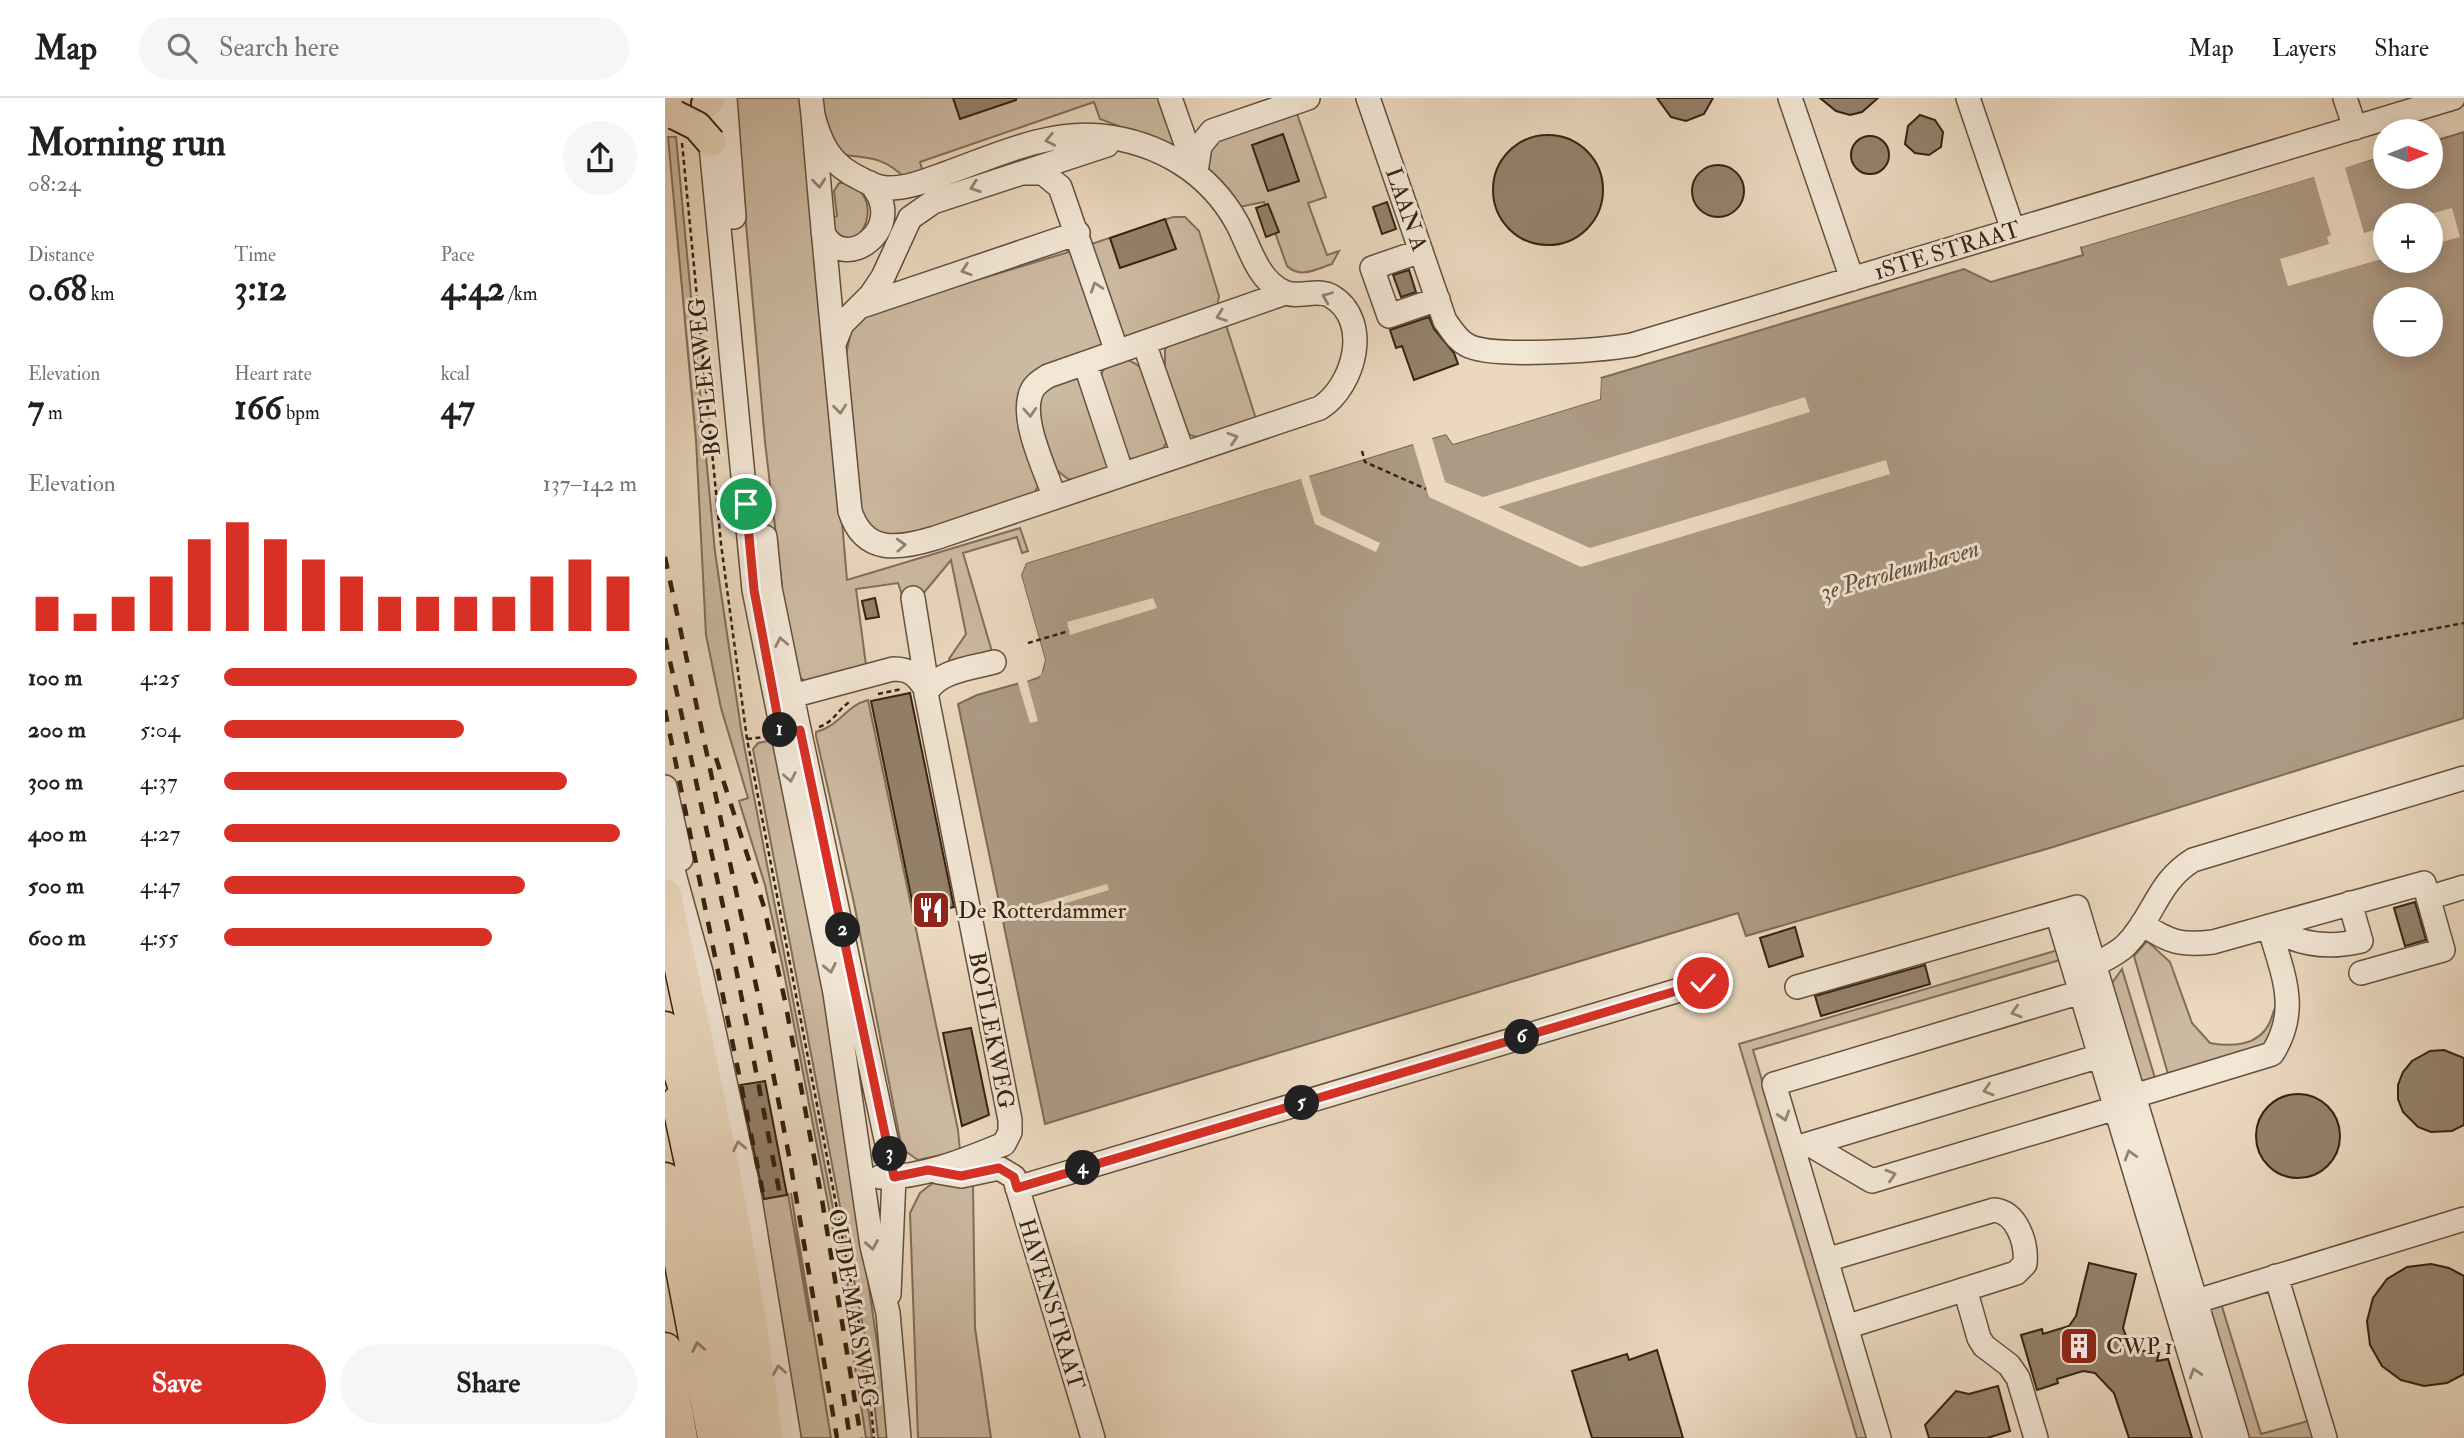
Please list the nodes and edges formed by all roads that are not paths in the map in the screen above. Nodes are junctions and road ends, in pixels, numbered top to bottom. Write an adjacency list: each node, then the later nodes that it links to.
1 (1170, 98): 14 (street)
2 (1308, 98): 14 (street)
3 (1368, 98): 20 (street, LAAN A)
4 (1790, 98): 21 (street)
5 (1968, 98): 17 (street)
6 (2344, 98): 11 (street)
7 (2453, 98): 11 (street, 1STE STRAAT)
8 (712, 100): 10 (main road); 13 (street, BOTLEKWEG); 33 (street, BOTLEKWEG)
9 (812, 106): 16 (street); 18 (street, one-way to 18)
10 (674, 123): 13 (main road, bridge)
11 (2355, 128): 17 (street, 1STE STRAAT)
12 (1134, 141): 14 (street); 15 (street); 16 (street, one-way to 16)
13 (711, 142): 33 (street, BOTLEKWEG)
14 (1196, 172): 22 (street)
15 (1016, 174): 19 (street); 24 (street, one-way to 24)
16 (870, 183): 18 (street)
17 (2013, 230): 21 (street, 1STE STRAAT)
18 (823, 232): 27 (street)
19 (1078, 233): 24 (street, one-way to 24); 28 (street, one-way to 19)
20 (1421, 251): 23 (street, LAAN A); 23 (street)
21 (1852, 279): 25 (street, 1STE STRAAT)
22 (1285, 293): 26 (street, one-way to 26); 30 (street, one-way to 22)
23 (1438, 299): 25 (street, LAAN A)
24 (859, 306): 27 (street)
25 (1445, 321)
26 (1144, 343): 28 (street); 30 (street)
27 (834, 346): 32 (street, one-way to 32)
28 (1117, 352): 29 (street)
29 (1086, 363): 31 (street); 32 (street, one-way to 32)
30 (1183, 454): 31 (street)
31 (1122, 474): 32 (street)
32 (1054, 496)
33 (762, 589): 37 (street, BOTLEKWEG, one-way to 33); 38 (street, BOTLEKWEG)
34 (913, 598): 36 (street)
35 (994, 662): 36 (street)
36 (925, 689): 37 (street); 60 (street, BOTLEKWEG)
37 (792, 696): 38 (street, BOTLEKWEG)
38 (791, 733): 61 (street, BOTLEKWEG, one-way to 61); 62 (street, BOTLEKWEG)
39 (2464, 778): 47 (street)
40 (665, 787): 56 (street)
41 (665, 841): 56 (street)
42 (2464, 887): 44 (street)
43 (665, 895): 76 (highway)
44 (2428, 898): 45 (street); 50 (street)
45 (2350, 903): 48 (street); 48 (street)
46 (2057, 913): 49 (street); 52 (street); 53 (street)
47 (2142, 925): 48 (street); 49 (street)
48 (2269, 926): 58 (street)
49 (2094, 965): 58 (street)
50 (2361, 972)
51 (1703, 983): 64 (street)
52 (1797, 987)
53 (2081, 992): 57 (street); 59 (street, one-way to 59)
54 (665, 1028): 76 (highway)
55 (665, 1043): 75 (highway)
56 (718, 1049): 77 (street, one-way to 56)
57 (2100, 1056): 58 (street); 59 (street, one-way to 59)
58 (2125, 1102): 59 (street, one-way to 58); 69 (street); 82 (street, one-way to 58)
59 (1801, 1147): 66 (street)
60 (928, 1170): 62 (street, BOTLEKWEG); 64 (street, HAVENSTRAAT)
61 (863, 1177): 62 (street); 70 (street, OUDE MAASWEG, one-way to 70)
62 (894, 1177): 70 (street, OUDE MAASWEG)
63 (665, 1179): 74 (highway, one-way to 63)
64 (1017, 1188): 79 (street, HAVENSTRAAT)
65 (2464, 1219): 67 (street)
66 (1826, 1260): 68 (street); 71 (street)
67 (2276, 1276): 69 (street); 84 (street)
68 (1965, 1289): 71 (street); 81 (street)
69 (2197, 1301): 83 (street)
70 (888, 1313): 78 (street, OUDE MAASWEG)
71 (1846, 1327): 80 (street)
72 (665, 1349): 73 (highway)
73 (681, 1438)
74 (714, 1438)
75 (737, 1438)
76 (764, 1438)
77 (789, 1438)
78 (899, 1438)
79 (1093, 1438)
80 (1879, 1438)
81 (2036, 1438)
82 (2215, 1438)
83 (2237, 1438)
84 (2325, 1438)

